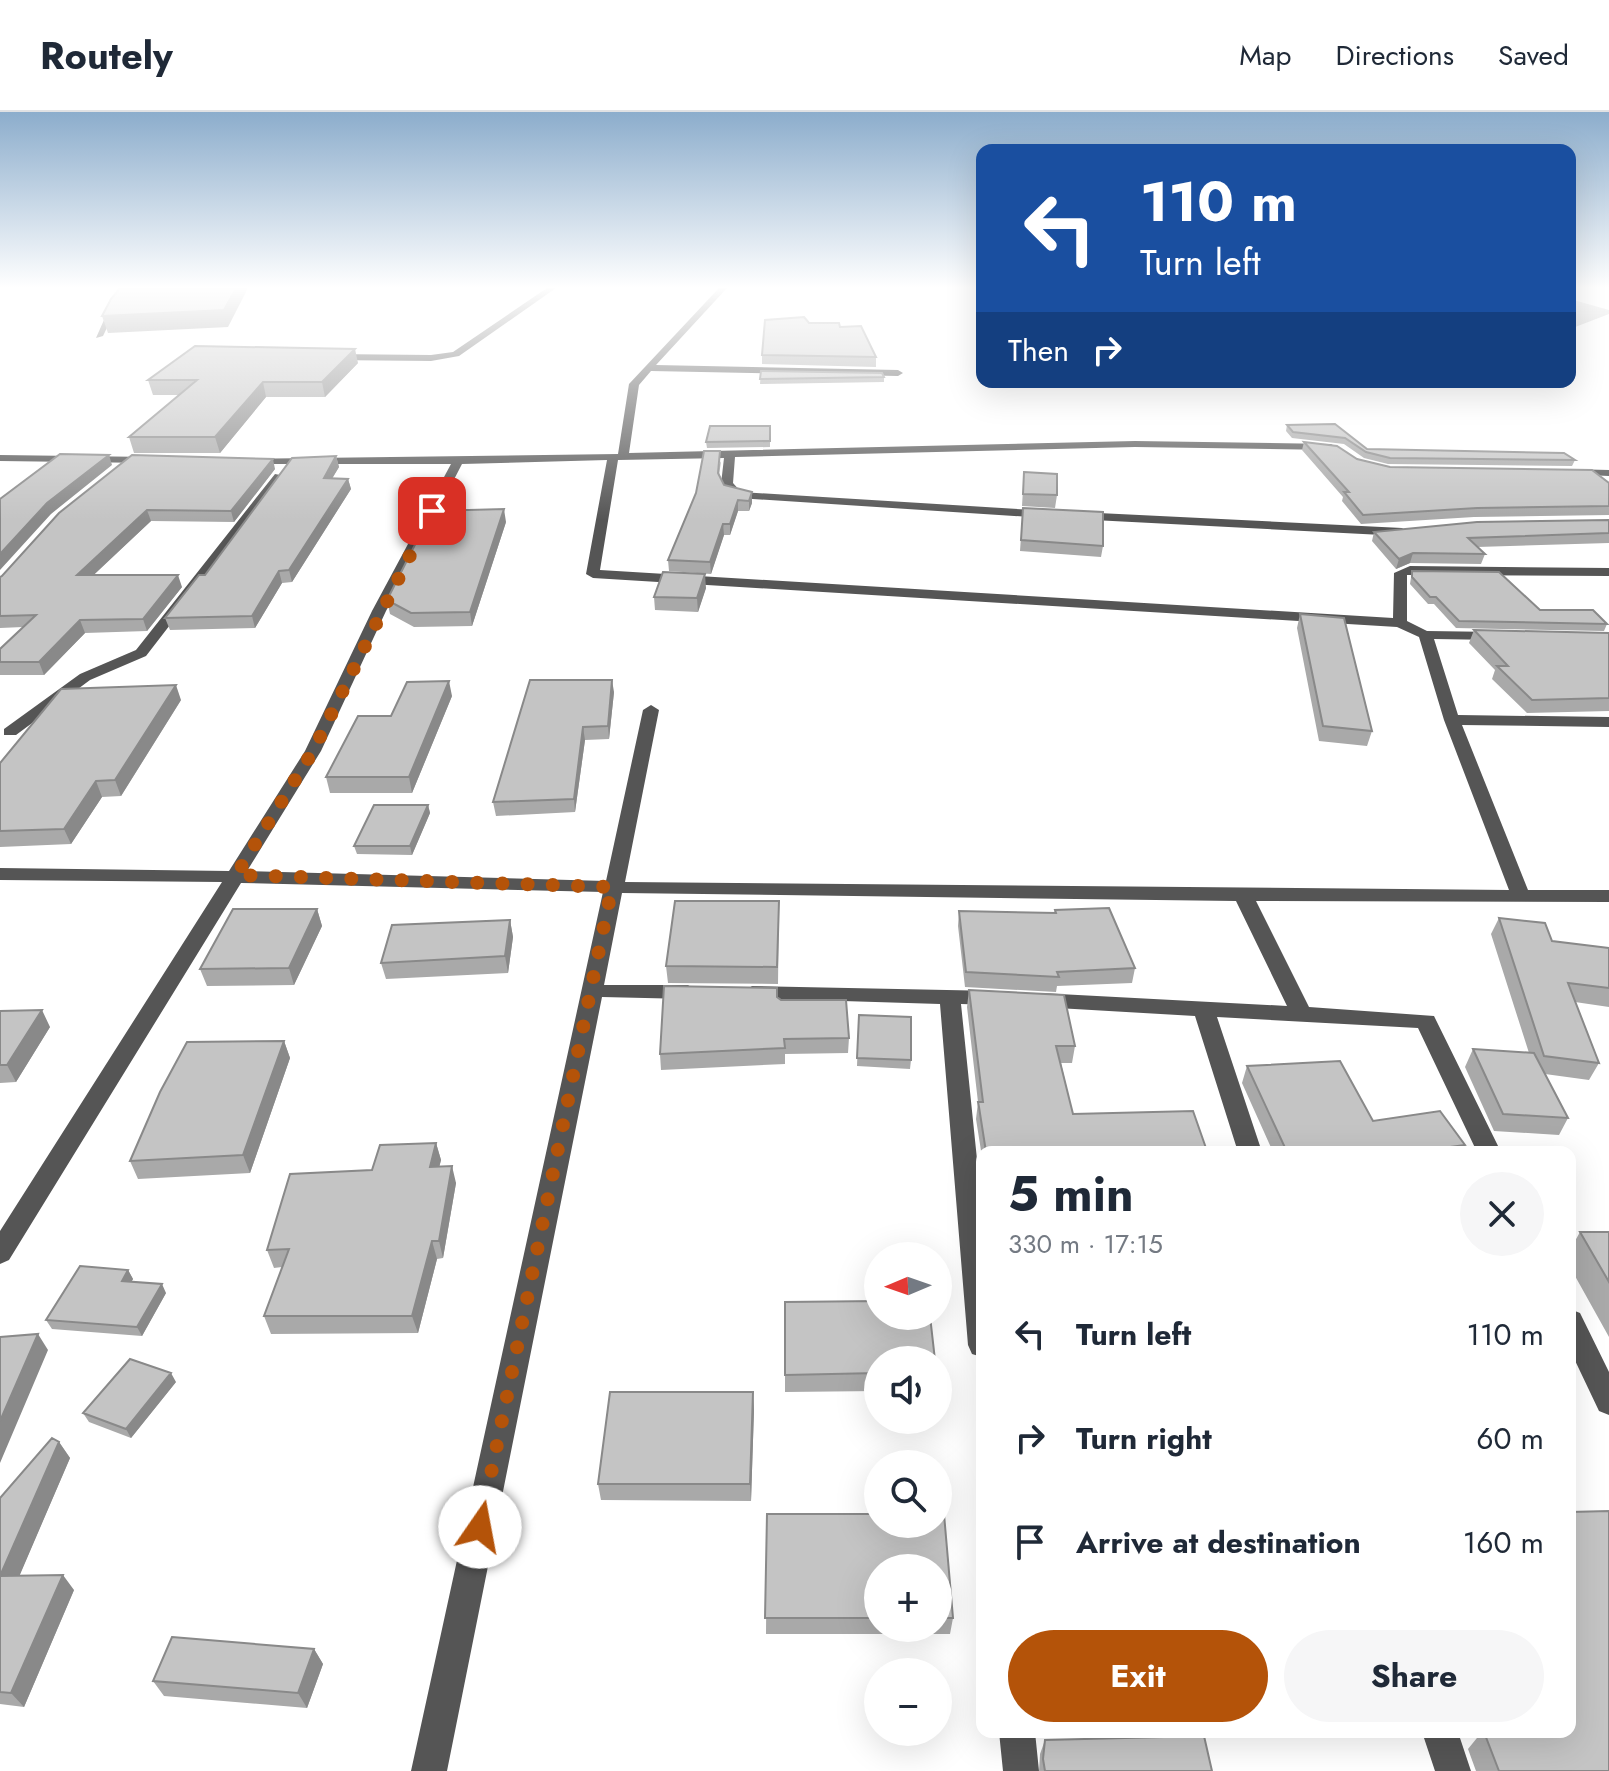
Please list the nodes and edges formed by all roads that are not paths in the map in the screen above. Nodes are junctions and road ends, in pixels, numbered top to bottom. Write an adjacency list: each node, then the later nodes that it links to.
1 (648, 365): 2 (street)
2 (646, 368): 3 (street); 6 (street)
3 (898, 373)
4 (1339, 449): 5 (street)
5 (730, 456): 6 (street); 16 (street)
6 (618, 457): 12 (street); 18 (street)
7 (0, 458): 8 (street)
8 (130, 460): 9 (street); 13 (street)
9 (160, 460)
10 (233, 461): 11 (street)
11 (291, 461): 12 (street); 24 (street)
12 (458, 461): 26 (street)
13 (118, 470)
14 (1554, 472): 15 (street)
15 (1609, 473)
16 (1416, 529)
17 (1609, 572): 18 (street)
18 (1400, 623): 19 (street)
19 (1425, 635): 20 (street); 22 (street)
20 (1517, 637)
21 (651, 710): 27 (street)
22 (1452, 720): 23 (street); 30 (street)
23 (1609, 722)
24 (3, 736)
25 (0, 874): 26 (street)
26 (236, 875): 27 (street); 37 (street)
27 (612, 887): 28 (street); 43 (street)
28 (1243, 895): 30 (street); 34 (street)
29 (1609, 896): 30 (street)
30 (1521, 897)
31 (606, 991): 32 (street)
32 (950, 996): 33 (street); 38 (street)
33 (1203, 1008): 34 (street); 35 (street)
34 (1302, 1015): 36 (street)
35 (1248, 1146)
36 (1486, 1146)
37 (0, 1253)
38 (976, 1280)
39 (1576, 1333): 40 (street)
40 (1609, 1402)
41 (1018, 1738): 44 (street)
42 (1442, 1738): 45 (street)
43 (429, 1771)
44 (1021, 1771)
45 (1453, 1771)

